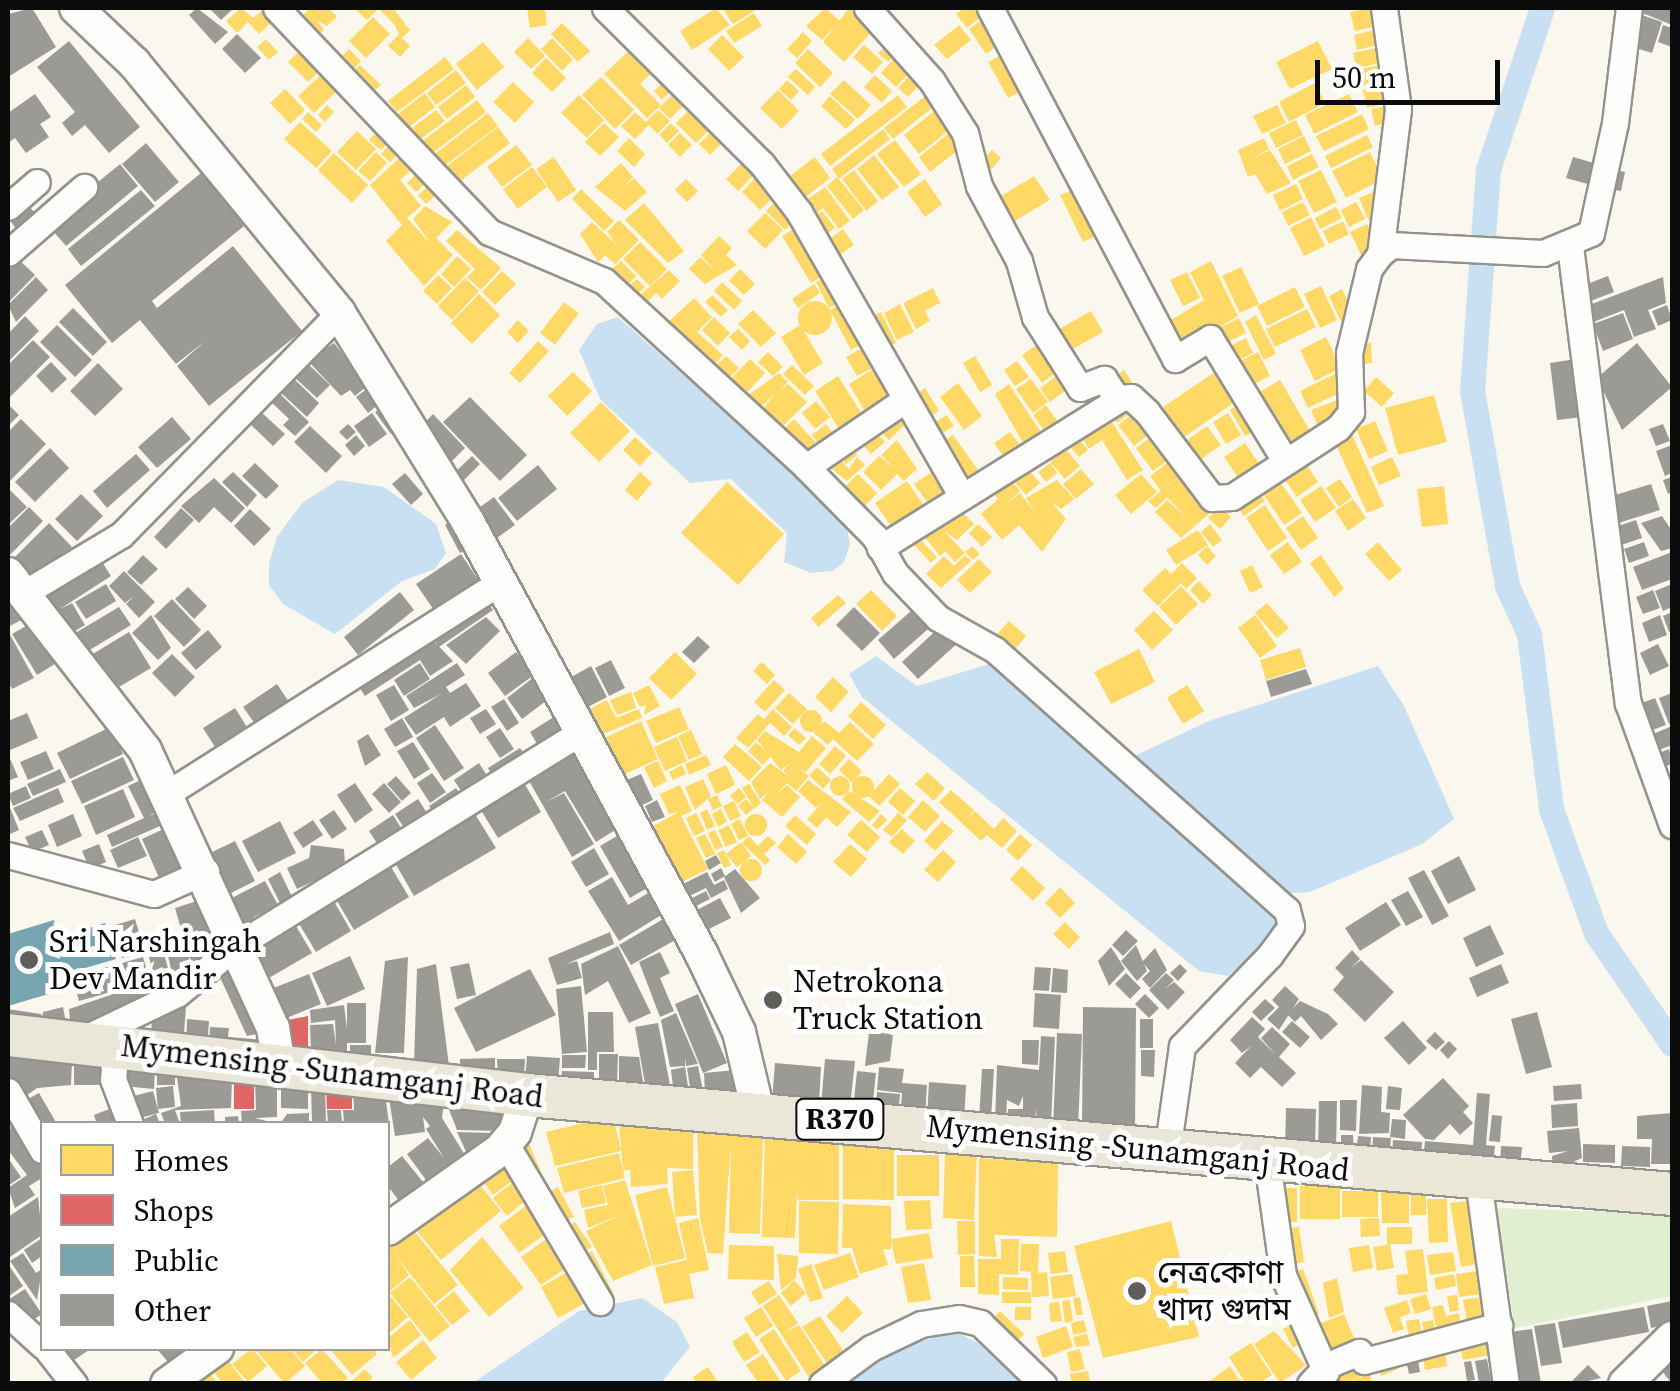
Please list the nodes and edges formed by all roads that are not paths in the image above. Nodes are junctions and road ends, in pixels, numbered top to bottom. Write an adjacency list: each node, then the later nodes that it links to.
1 (76, 8): 14 (street)
2 (276, 8): 18 (street)
3 (606, 8): 15 (street)
4 (867, 8): 16 (street)
5 (990, 8): 17 (street)
6 (1384, 8): 12 (street)
7 (1630, 8): 11 (street)
8 (37, 182): 10 (street)
9 (84, 188): 13 (street)
10 (8, 207)
11 (1570, 246): 12 (street); 25 (street)
12 (1386, 249): 17 (street)
13 (8, 253)
14 (339, 313): 21 (street); 22 (street)
15 (904, 400): 18 (street); 19 (street)
16 (1118, 400): 17 (street); 19 (street)
17 (1286, 462)
18 (806, 466): 20 (street)
19 (961, 494): 20 (street)
20 (880, 548): 39 (street)
21 (500, 582): 23 (street); 24 (street)
22 (16, 584): 24 (street)
23 (580, 733): 28 (street); 35 (street)
24 (168, 793): 27 (street)
25 (1672, 824)
26 (8, 855): 27 (street)
27 (206, 871): 28 (street)
28 (236, 946): 30 (street); 32 (street)
29 (8, 1035): 30 (main road, Mymensing -Sunamganj Road / R370)
30 (68, 1040): 31 (main road, Mymensing -Sunamganj Road / R370)
31 (116, 1046): 32 (main road, Mymensing -Sunamganj Road / R370); 36 (street)
32 (279, 1064): 34 (main road, Mymensing -Sunamganj Road / R370)
33 (8, 1091): 38 (street)
34 (527, 1095): 35 (main road, Mymensing -Sunamganj Road / R370); 37 (street)
35 (758, 1110): 39 (main road, Mymensing -Sunamganj Road / R370)
36 (129, 1121)
37 (506, 1144): 43 (street); 44 (street)
38 (40, 1147)
39 (1167, 1151): 40 (main road, Mymensing -Sunamganj Road / R370)
40 (1267, 1161): 41 (main road, Mymensing -Sunamganj Road / R370); 51 (street)
41 (1478, 1180): 42 (main road, Mymensing -Sunamganj Road / R370); 46 (street)
42 (1672, 1194)
43 (390, 1228)
44 (600, 1302)
45 (8, 1314): 48 (street)
46 (1499, 1325): 51 (street); 56 (street)
47 (1672, 1338): 57 (street)
48 (40, 1343)
49 (47, 1351): 52 (street)
50 (203, 1352): 53 (street)
51 (1318, 1378)
52 (74, 1384)
53 (167, 1384)
54 (822, 1384): 55 (street)
55 (1043, 1384)
56 (1506, 1384)
57 (1625, 1384)

